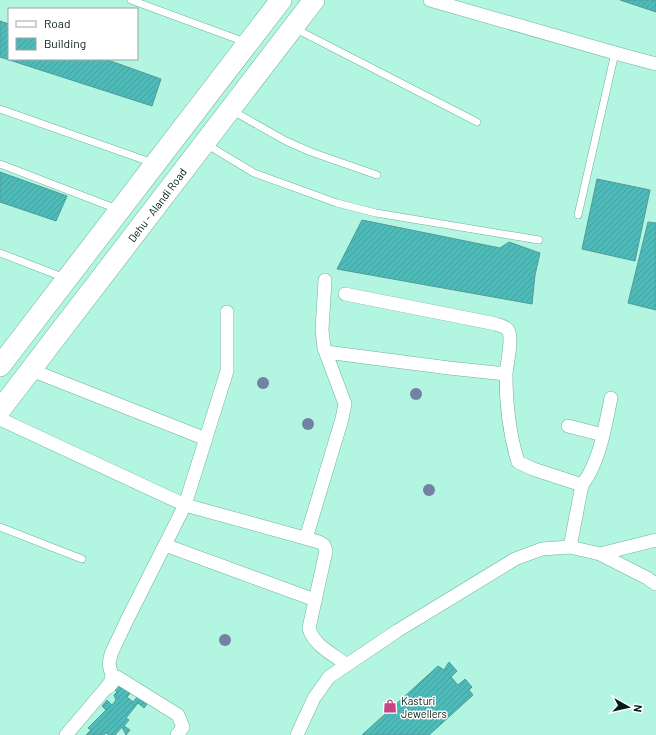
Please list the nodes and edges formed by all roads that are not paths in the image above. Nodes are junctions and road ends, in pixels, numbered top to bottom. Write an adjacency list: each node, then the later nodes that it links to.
1 (131, 0): 6 (lane)
2 (281, 0): 6 (main road)
3 (314, 0): 5 (main road, Dehu - Alandi Road)
4 (430, 0): 7 (street)
5 (293, 28): 10 (main road, Dehu - Alandi Road); 11 (lane)
6 (248, 43): 13 (main road)
7 (615, 54): 8 (street); 17 (lane)
8 (656, 64)
9 (0, 109): 13 (lane)
10 (230, 109): 12 (main road, Dehu - Alandi Road); 15 (lane)
11 (477, 122)
12 (204, 143): 18 (lane); 26 (main road, Dehu - Alandi Road)
13 (155, 163): 16 (main road)
14 (0, 164): 16 (lane)
15 (377, 175)
16 (119, 210): 20 (main road)
17 (578, 215)
18 (539, 240)
19 (0, 253): 20 (lane)
20 (66, 279): 25 (main road)
21 (325, 280): 24 (street)
22 (345, 294): 27 (street)
23 (227, 312): 33 (street)
24 (326, 352): 27 (street); 37 (street)
25 (2, 360)
26 (31, 370): 29 (main road, Dehu - Alandi Road); 33 (street)
27 (506, 374): 34 (street)
28 (612, 398): 32 (street)
29 (0, 410)
30 (0, 418): 35 (street)
31 (568, 426): 32 (street)
32 (603, 435): 34 (street)
33 (206, 439): 35 (street)
34 (582, 485): 40 (street)
35 (185, 505): 37 (street); 39 (street)
36 (0, 527): 42 (lane)
37 (306, 538): 44 (street)
38 (656, 540): 41 (street)
39 (165, 545): 44 (street); 46 (street)
40 (570, 547): 41 (street); 45 (street)
41 (600, 554): 43 (street)
42 (82, 559)
43 (656, 584)
44 (315, 600): 45 (street)
45 (347, 665): 49 (street)
46 (66, 735)
47 (73, 735): 48 (street)
48 (177, 735)
49 (297, 735)

